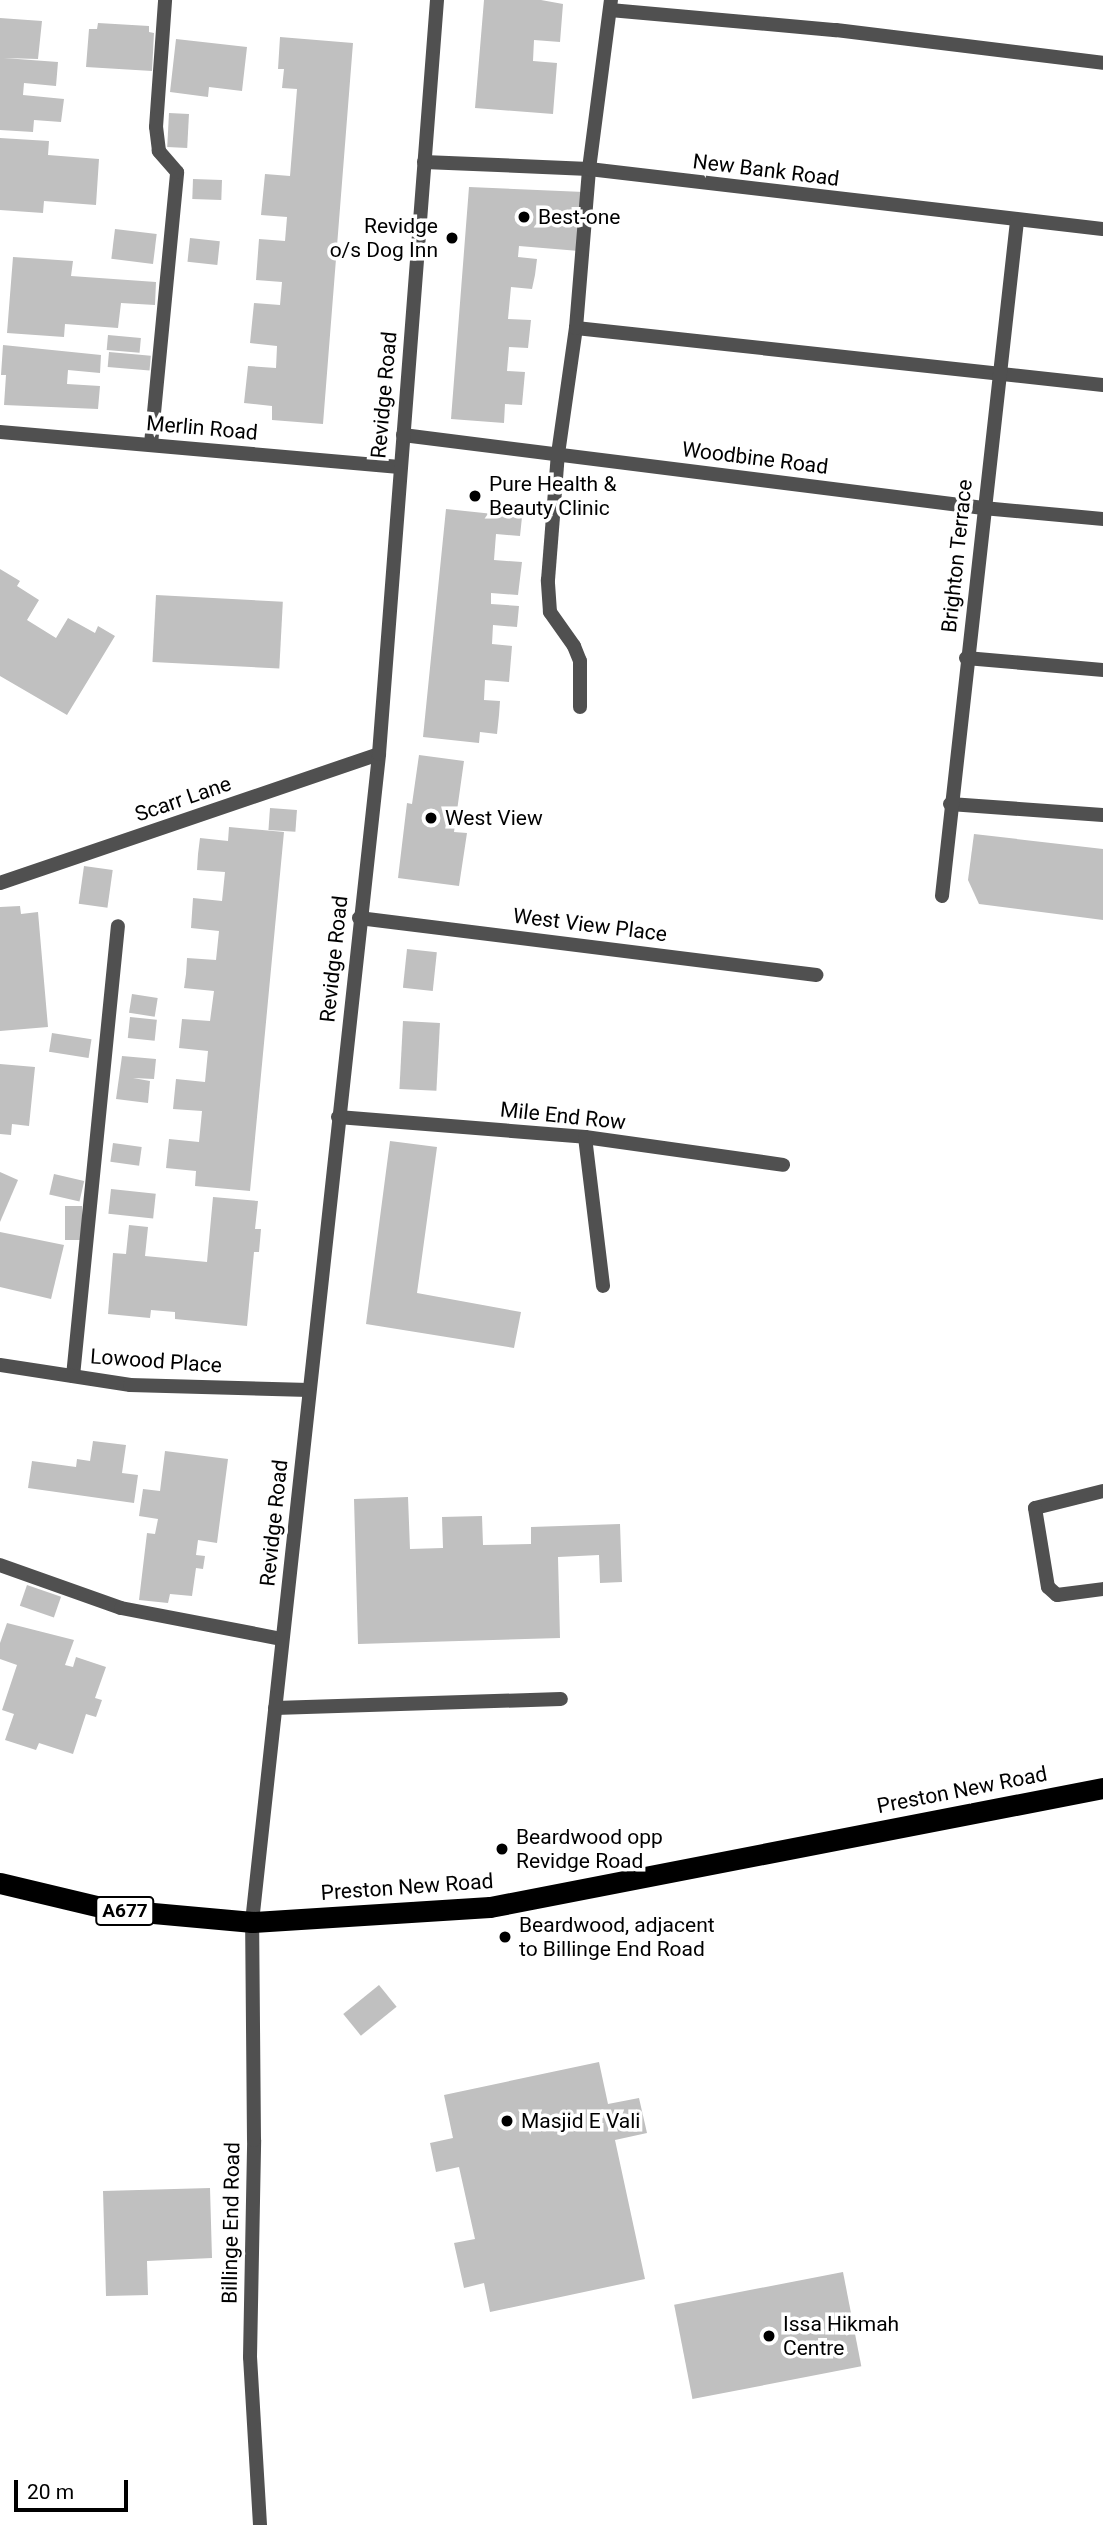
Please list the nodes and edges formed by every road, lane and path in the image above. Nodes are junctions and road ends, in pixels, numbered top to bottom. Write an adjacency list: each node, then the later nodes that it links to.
1 (165, 0): 14 (street)
2 (437, 0): 5 (street, Revidge Road)
3 (611, 5): 4 (street); 6 (street)
4 (1103, 63)
5 (424, 162): 6 (street, New Bank Road); 13 (street, Revidge Road)
6 (589, 169): 7 (street, New Bank Road); 9 (street)
7 (1017, 221): 8 (street, New Bank Road); 10 (street, Brighton Terrace)
8 (1103, 229)
9 (576, 328): 10 (street); 15 (street)
10 (998, 375): 11 (street); 17 (street, Brighton Terrace)
11 (1103, 385)
12 (0, 432): 14 (street, Merlin Road)
13 (403, 435): 15 (street, Woodbine Road); 16 (street, Revidge Road)
14 (151, 444): 16 (street, Merlin Road)
15 (558, 454): 17 (street, Woodbine Road); 21 (street)
16 (400, 467): 22 (street, Revidge Road)
17 (983, 508): 18 (street, Woodbine Road); 19 (street, Brighton Terrace)
18 (1103, 519)
19 (966, 659): 20 (street); 23 (street, Brighton Terrace)
20 (1103, 670)
21 (580, 707)
22 (379, 754): 25 (street, Scarr Lane); 27 (street, Revidge Road)
23 (950, 804): 24 (street); 26 (street, Brighton Terrace)
24 (1103, 815)
25 (0, 883)
26 (942, 896)
27 (359, 918): 29 (street, West View Place); 30 (street, Revidge Road)
28 (118, 926): 35 (street)
29 (816, 975)
30 (338, 1117): 31 (street, Mile End Row); 36 (street, Revidge Road)
31 (584, 1137): 32 (street, Mile End Row); 33 (street)
32 (783, 1165)
33 (603, 1286)
34 (0, 1365): 35 (street, Lowood Place)
35 (73, 1376): 36 (street, Lowood Place)
36 (309, 1390): 40 (street, Revidge Road)
37 (1103, 1491): 39 (street)
38 (0, 1565): 40 (street)
39 (1103, 1589)
40 (282, 1639): 42 (street, Revidge Road)
41 (561, 1699): 42 (street)
42 (275, 1708): 45 (street, Revidge Road)
43 (1103, 1788): 45 (highway, Preston New Road / A677)
44 (0, 1883): 45 (highway, Preston New Road / A677)
45 (252, 1922): 46 (street, Billinge End Road)
46 (260, 2525)

